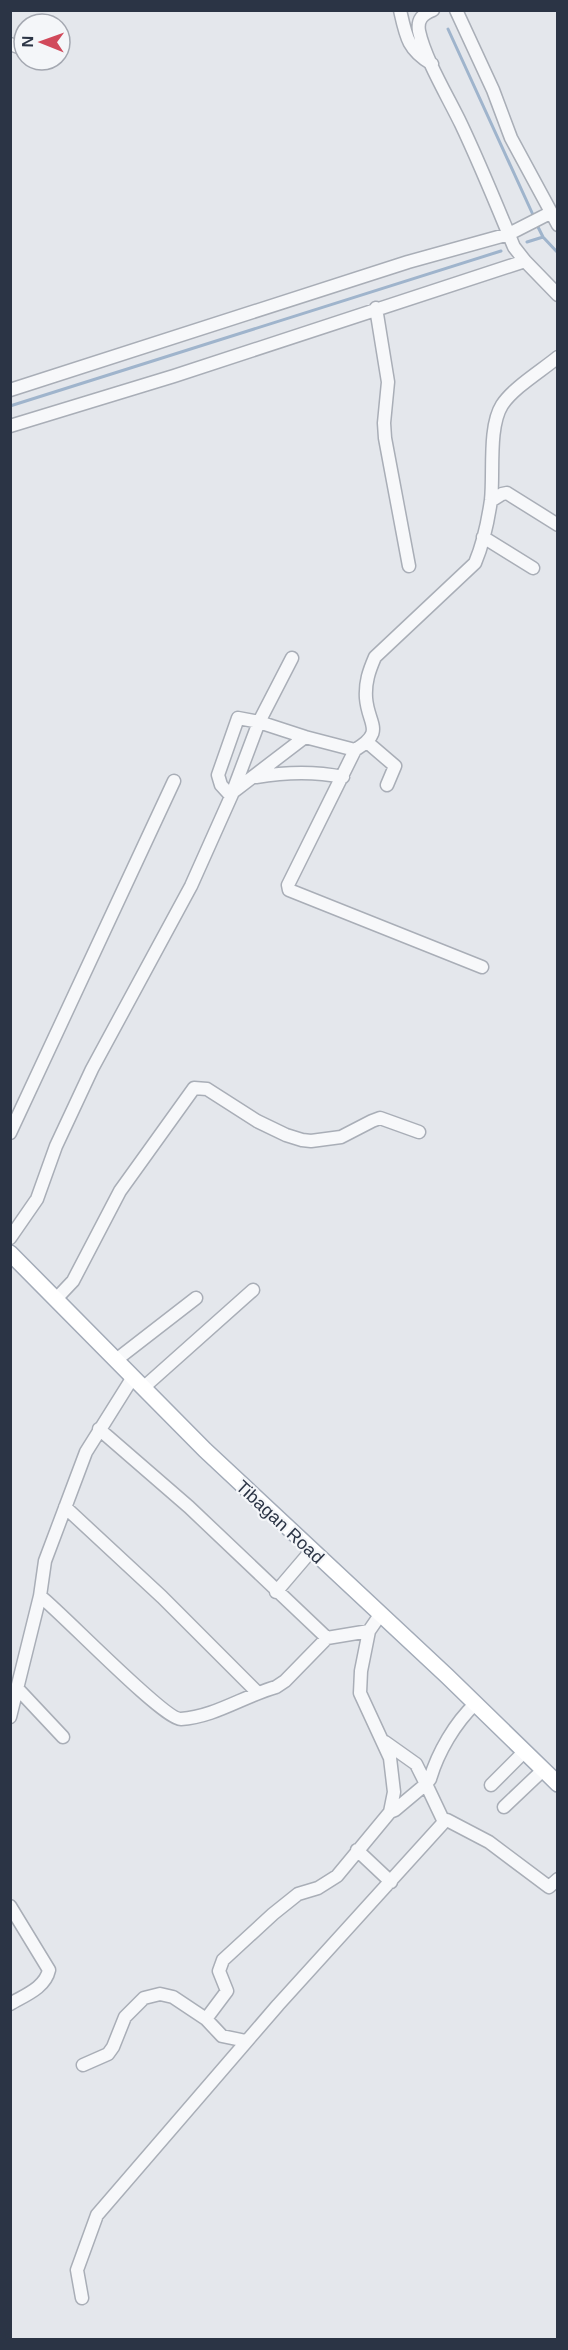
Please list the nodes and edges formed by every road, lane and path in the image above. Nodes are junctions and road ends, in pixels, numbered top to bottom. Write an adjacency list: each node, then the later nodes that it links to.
1 (400, 10): 4 (street)
2 (433, 10): 4 (street)
3 (456, 10): 5 (street)
4 (432, 64): 7 (street)
5 (547, 215): 6 (street); 7 (street)
6 (558, 225)
7 (513, 232): 8 (street); 12 (street)
8 (525, 261): 9 (street); 10 (street)
9 (558, 295)
10 (376, 308): 13 (street); 17 (street)
11 (558, 357): 14 (street)
12 (10, 390)
13 (10, 426)
14 (491, 501): 15 (street); 16 (street)
15 (558, 525)
16 (483, 537): 18 (street); 22 (street)
17 (409, 566)
18 (533, 567)
19 (292, 658): 20 (street)
20 (259, 722): 21 (street); 28 (street); 28 (street)
21 (305, 737): 23 (street); 24 (street)
22 (368, 742): 23 (street); 27 (street)
23 (355, 750): 25 (street)
24 (252, 777): 25 (street); 28 (street)
25 (343, 777): 29 (street)
26 (174, 781): 31 (street)
27 (387, 785)
28 (232, 794): 32 (street)
29 (482, 967)
30 (419, 1132): 36 (street)
31 (10, 1133)
32 (10, 1238)
33 (10, 1252): 36 (main road, Tibagan Road)
34 (253, 1290): 38 (street)
35 (196, 1298): 37 (street)
36 (56, 1299): 37 (main road, Tibagan Road)
37 (117, 1360): 38 (main road, Tibagan Road)
38 (138, 1382): 39 (street); 41 (main road, Tibagan Road)
39 (99, 1429): 40 (street); 42 (street)
40 (65, 1507): 43 (street); 48 (street)
41 (311, 1551): 42 (street); 44 (main road, Tibagan Road)
42 (276, 1592): 46 (street)
43 (40, 1596): 47 (street); 48 (street)
44 (380, 1615): 45 (street); 49 (main road, Tibagan Road)
45 (369, 1631): 46 (street); 52 (street)
46 (327, 1638): 48 (street)
47 (17, 1688): 50 (street); 51 (street)
48 (258, 1694)
49 (475, 1704): 53 (main road, Tibagan Road); 55 (street)
50 (10, 1717)
51 (63, 1737)
52 (382, 1739): 55 (street); 59 (street)
53 (524, 1752): 54 (main road, Tibagan Road); 57 (street)
54 (543, 1770): 56 (main road, Tibagan Road); 58 (street)
55 (426, 1784): 59 (street); 60 (street)
56 (558, 1784)
57 (491, 1785)
58 (504, 1807)
59 (390, 1812): 61 (street)
60 (444, 1822): 62 (street); 63 (street)
61 (357, 1850): 63 (street); 66 (street)
62 (558, 1879)
63 (391, 1882): 67 (street)
64 (10, 1906): 65 (street)
65 (10, 2004)
66 (206, 2019): 67 (street); 68 (street)
67 (246, 2041): 69 (street)
68 (83, 2065)
69 (82, 2298)

